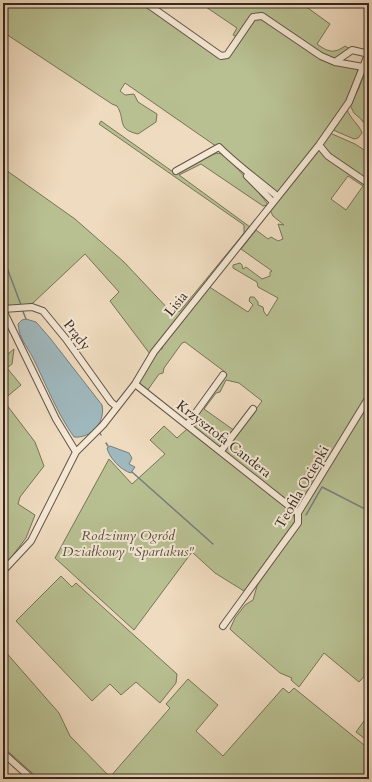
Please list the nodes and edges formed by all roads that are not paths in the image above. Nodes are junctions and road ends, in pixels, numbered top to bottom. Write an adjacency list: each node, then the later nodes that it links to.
1 (146, 3): 3 (street)
2 (369, 53): 3 (street); 4 (street, Lisia)
3 (335, 62): 4 (street)
4 (363, 67): 5 (street, Lisia)
5 (319, 145): 8 (street); 9 (street, Lisia)
6 (239, 167): 7 (street); 9 (street); 10 (street)
7 (176, 171)
8 (369, 184)
9 (277, 196): 10 (street, Lisia)
10 (272, 202): 13 (street, Lisia)
11 (3, 310): 15 (street, Prądy); 19 (street, Prądy)
12 (223, 375): 17 (street)
13 (135, 384): 15 (street, Lisia); 17 (street, Krzysztofa Candera)
14 (369, 397): 20 (street, Teofila Ociepki)
15 (117, 407): 19 (street, Lisia)
16 (253, 410): 18 (street)
17 (187, 425): 18 (street, Krzysztofa Candera)
18 (220, 451): 20 (street, Krzysztofa Candera)
19 (76, 452): 21 (street, Lisia)
20 (298, 513): 22 (street, Teofila Ociepki)
21 (3, 571)
22 (223, 626)
23 (3, 753): 24 (street)
24 (32, 779)

